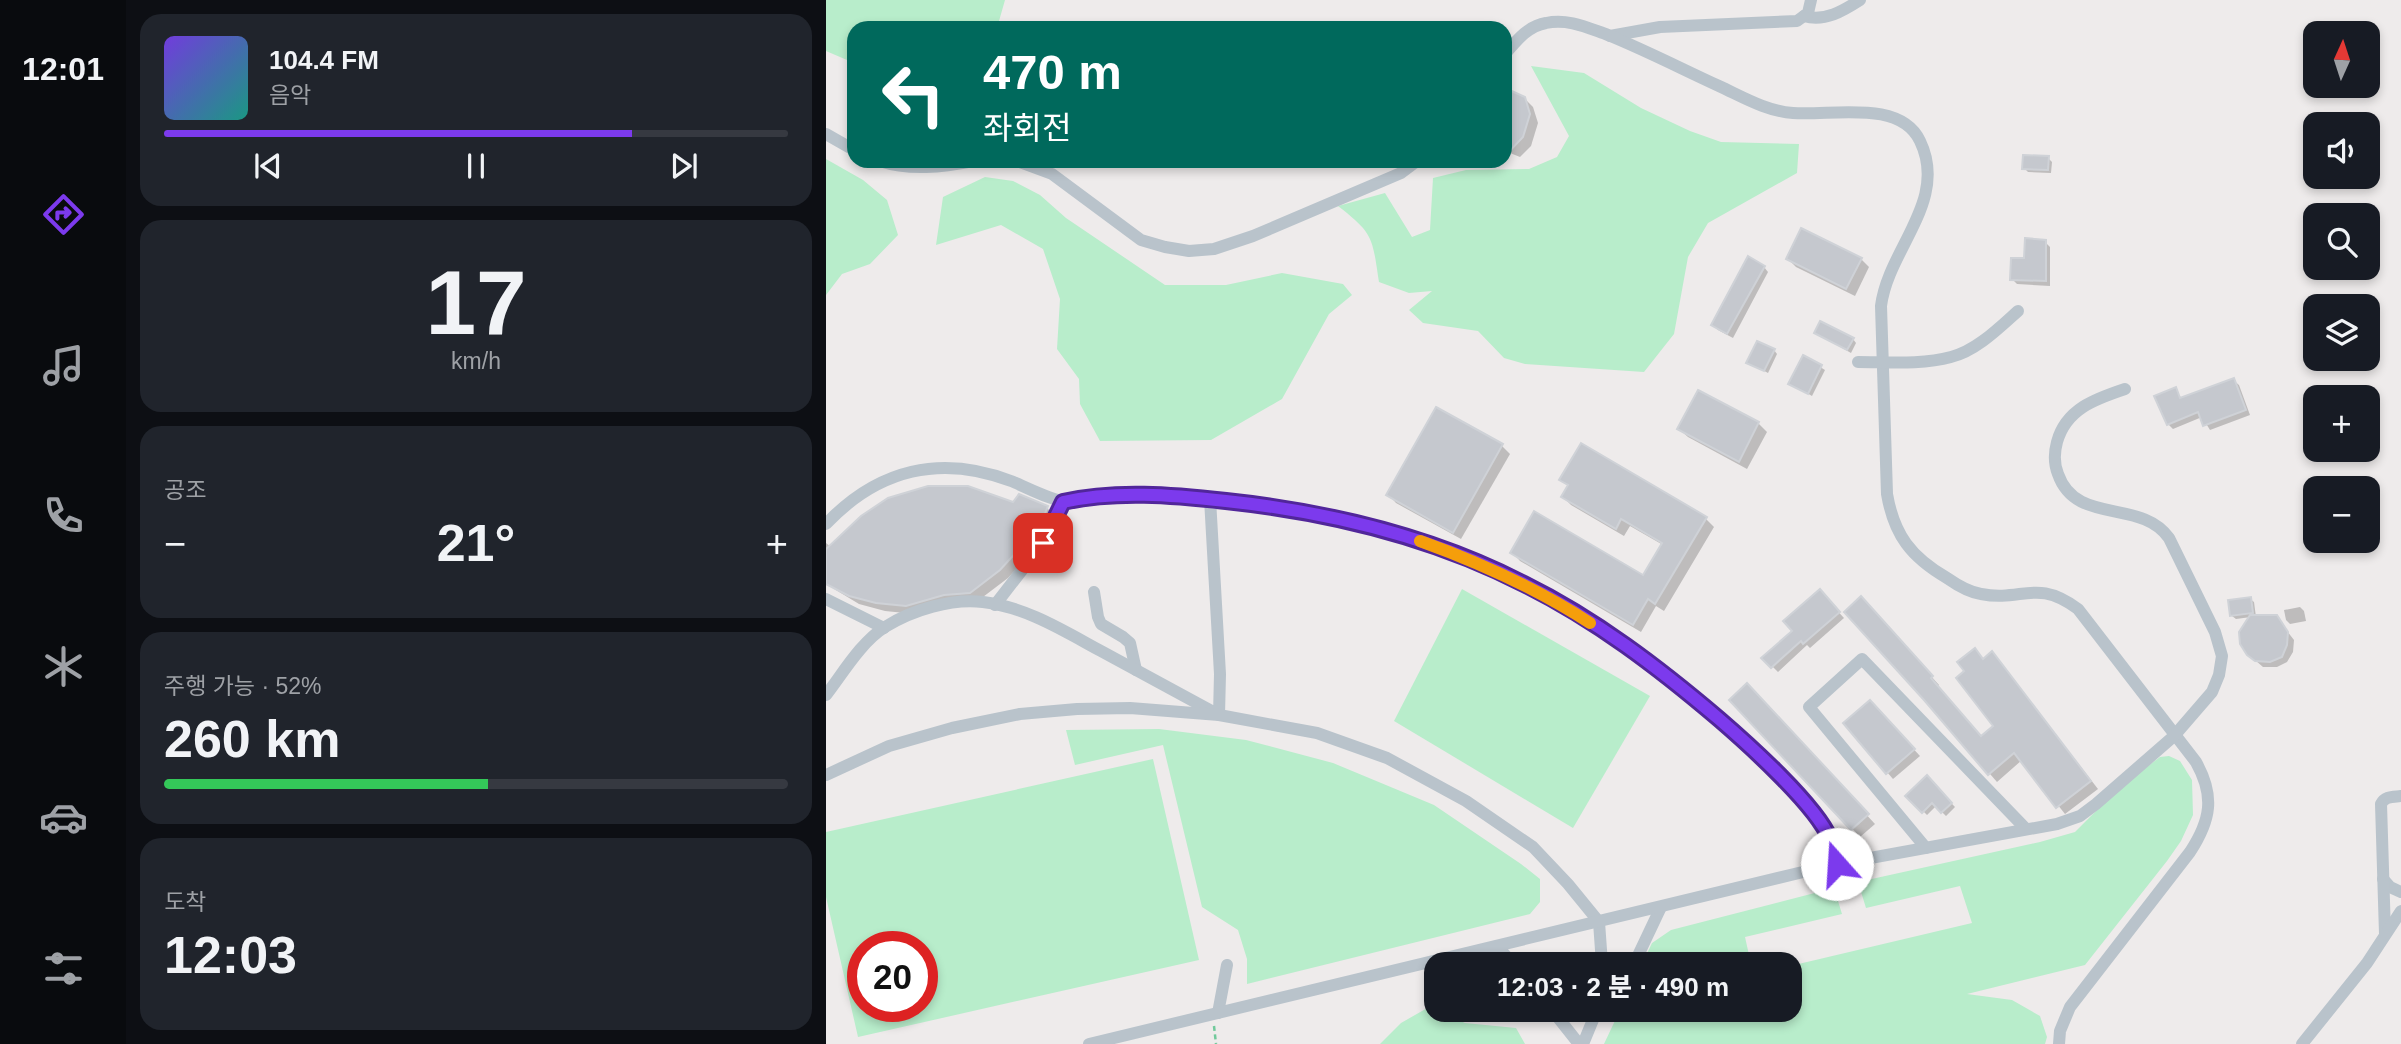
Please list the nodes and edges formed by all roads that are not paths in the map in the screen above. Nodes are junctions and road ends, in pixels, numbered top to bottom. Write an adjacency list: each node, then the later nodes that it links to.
1 (1811, 0): 3 (street)
2 (1860, 0): 3 (street)
3 (1804, 16): 4 (street)
4 (1610, 36): 5 (street); 12 (street)
5 (1512, 46)
6 (826, 134): 7 (street)
7 (847, 147)
8 (1036, 168): 9 (street)
9 (1408, 168)
10 (2018, 311): 12 (street)
11 (1857, 362): 12 (street)
12 (1882, 362): 24 (street)
13 (2125, 389): 24 (street)
14 (1210, 499): 15 (street); 23 (street); 29 (street)
15 (1063, 502): 16 (street); 19 (street)
16 (826, 524)
17 (1094, 592): 21 (street)
18 (826, 599): 20 (street)
19 (995, 605): 20 (street); 21 (street)
20 (884, 628): 22 (street)
21 (1136, 670): 23 (street)
22 (826, 695)
23 (1219, 715): 25 (street); 34 (street)
24 (2174, 736): 27 (street); 46 (street)
25 (826, 775)
26 (2401, 796): 30 (street)
27 (2026, 829): 28 (street); 28 (street)
28 (1926, 848): 29 (street)
29 (1837, 864): 32 (street)
30 (2384, 879): 31 (street); 35 (street)
31 (2401, 892)
32 (1661, 907): 34 (street); 39 (street)
33 (2401, 911): 35 (street)
34 (1599, 922): 36 (street); 38 (street)
35 (2385, 934): 47 (street)
36 (1498, 947): 37 (street); 41 (street)
37 (1502, 952)
38 (1601, 952)
39 (1640, 952)
40 (1227, 964): 41 (street)
41 (1216, 1014): 44 (street)
42 (1562, 1022): 45 (street)
43 (1593, 1022): 45 (street)
44 (1089, 1044)
45 (1581, 1044)
46 (2059, 1044)
47 (2302, 1044)

